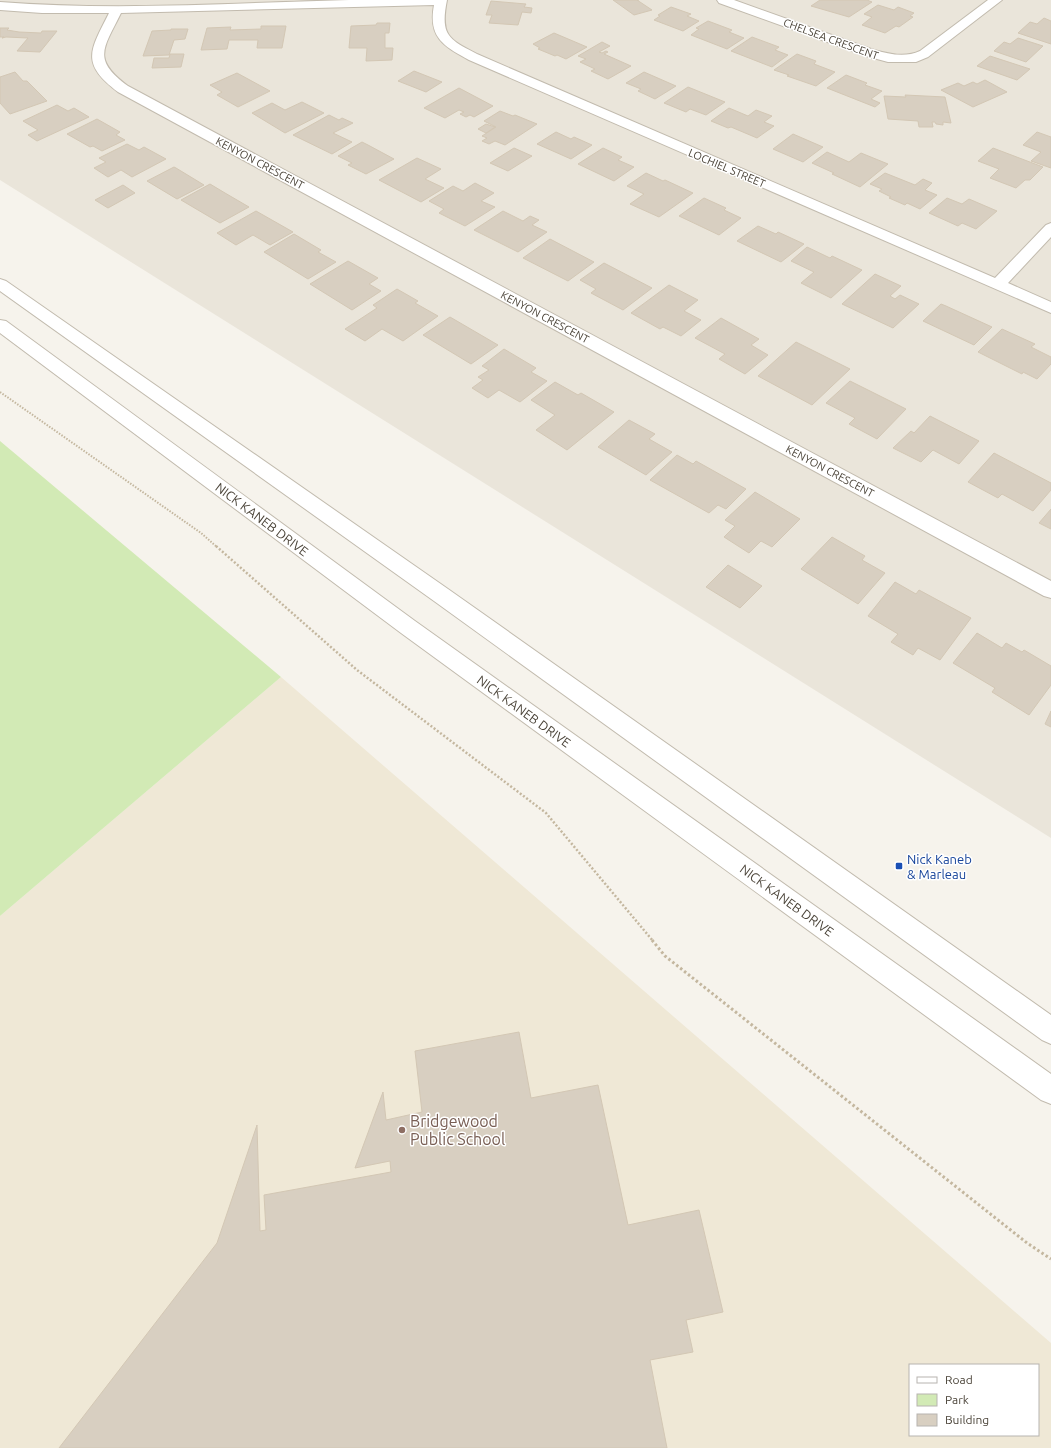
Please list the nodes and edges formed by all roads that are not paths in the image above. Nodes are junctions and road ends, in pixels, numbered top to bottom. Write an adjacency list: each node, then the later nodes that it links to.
1 (723, 0): 2 (street, CHELSEA CRESCENT)
2 (996, 0)
3 (441, 1): 5 (street); 8 (street, LOCHIEL STREET)
4 (0, 6): 5 (street)
5 (117, 10): 11 (street, KENYON CRESCENT)
6 (1051, 228): 8 (street)
7 (0, 284): 12 (street)
8 (997, 285): 9 (street, LOCHIEL STREET)
9 (1051, 308)
10 (0, 325): 13 (street, NICK KANEB DRIVE)
11 (1051, 590)
12 (1051, 1031)
13 (1051, 1090)

